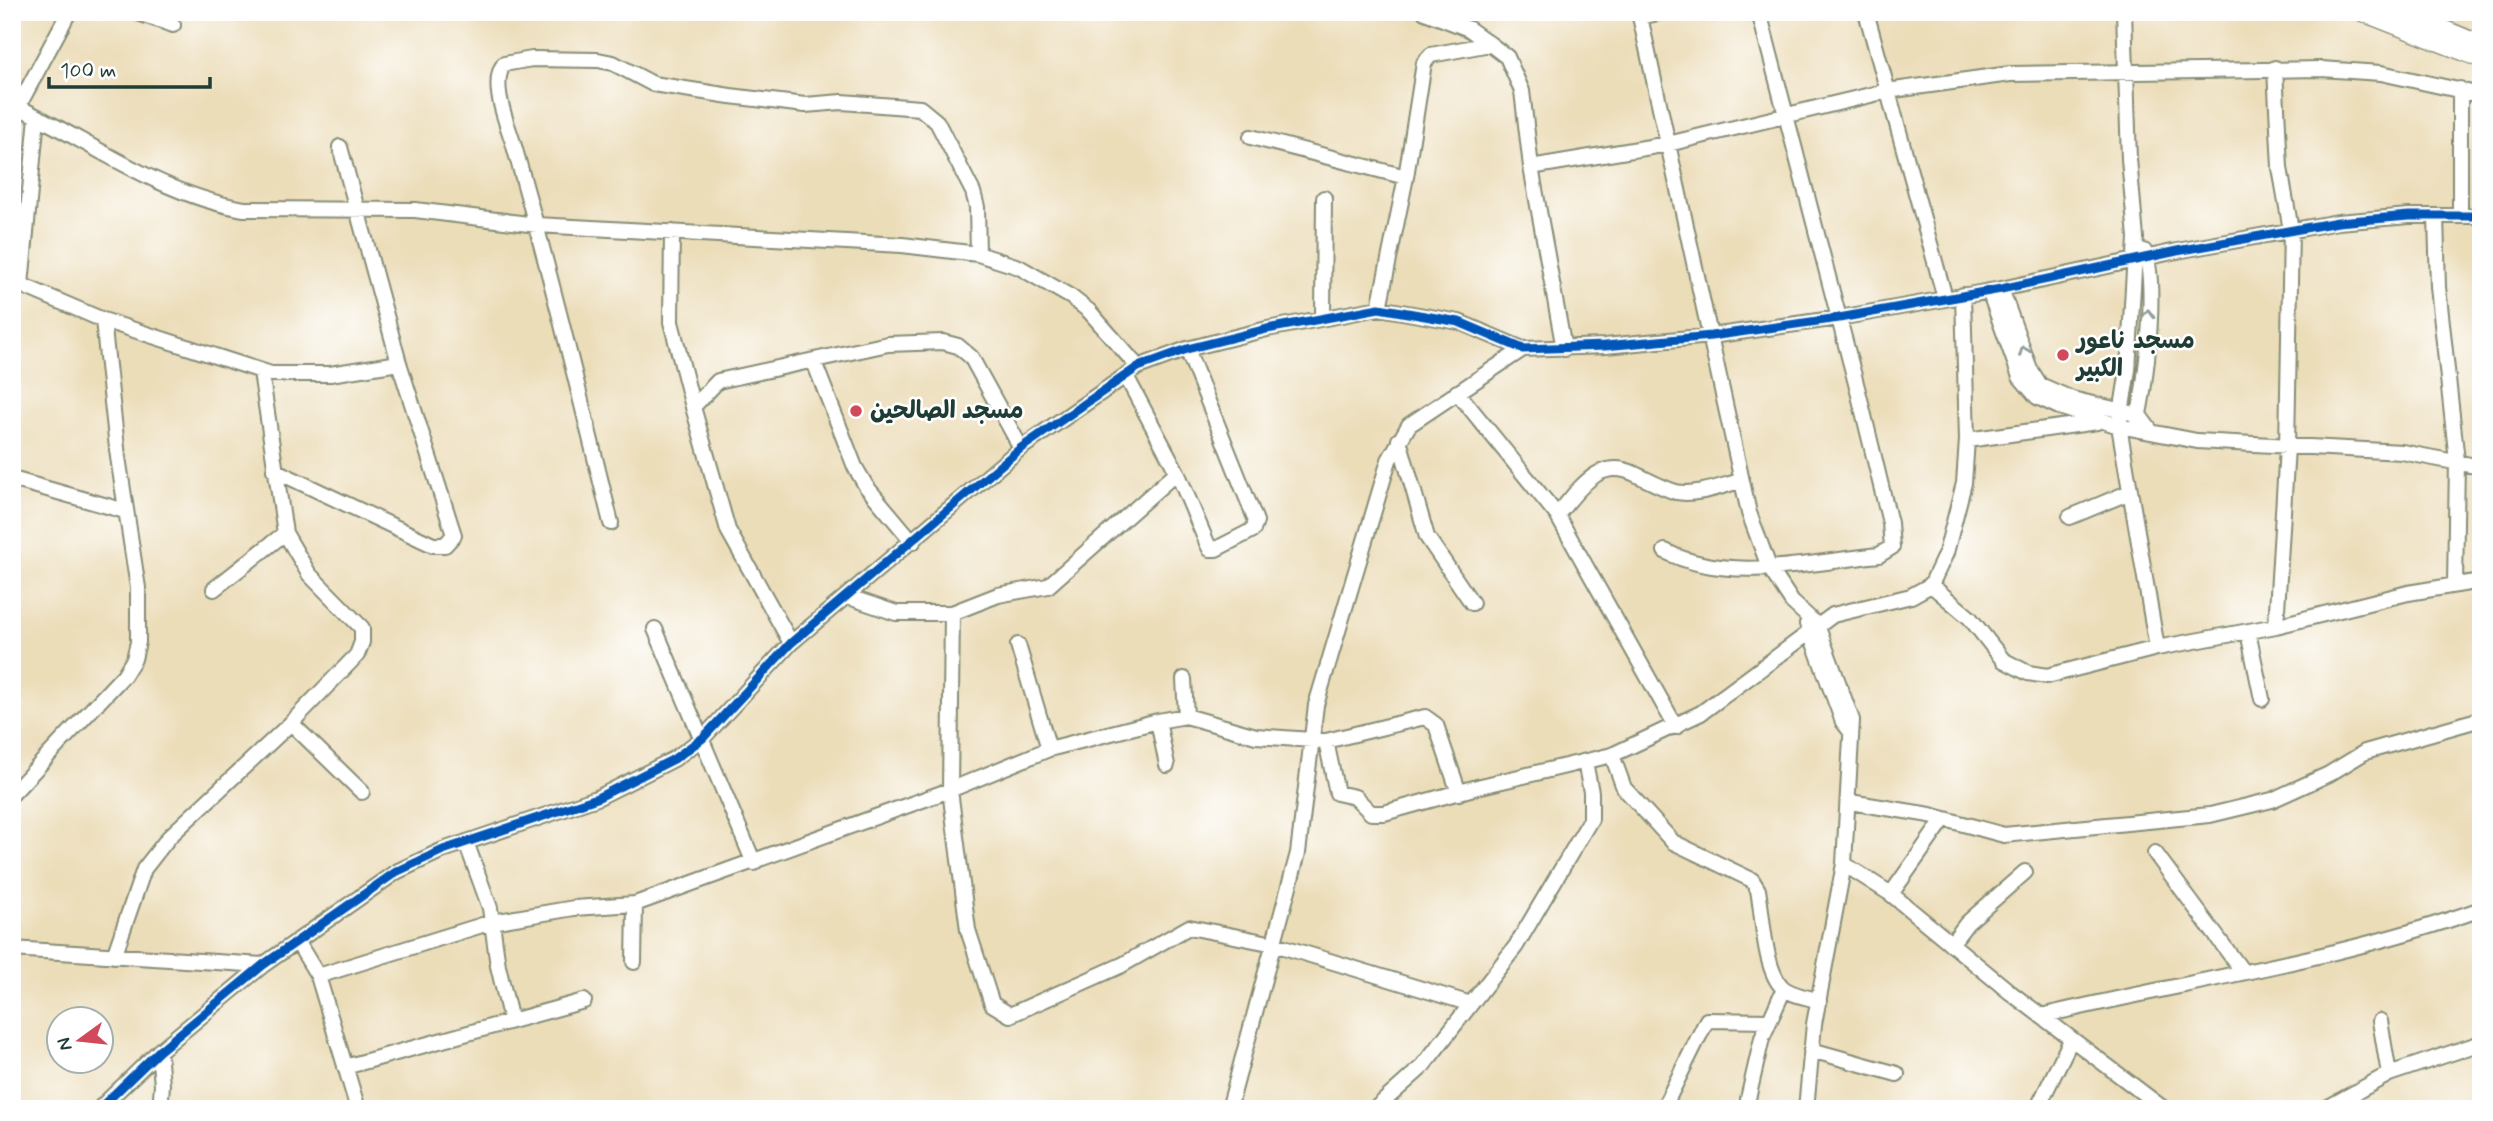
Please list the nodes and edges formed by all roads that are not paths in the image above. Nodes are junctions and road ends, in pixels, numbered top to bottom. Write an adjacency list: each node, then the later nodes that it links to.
1 (69, 12): 20 (street)
2 (135, 12): 11 (street)
3 (1425, 12): 12 (street)
4 (1662, 12): 10 (street)
5 (1759, 12): 21 (street)
6 (1866, 12): 18 (street)
7 (2124, 12): 16 (street)
8 (2363, 12): 14 (main road)
9 (2401, 12): 13 (main road)
10 (1640, 15): 24 (street)
11 (173, 25)
12 (1490, 44): 26 (street); 27 (street)
13 (2481, 45)
14 (2481, 58)
15 (2275, 68): 16 (street); 17 (street); 34 (street)
16 (2126, 74): 18 (street); 37 (street)
17 (2459, 89): 19 (street); 31 (street)
18 (1887, 91): 21 (street); 41 (street)
19 (2481, 95)
20 (15, 106): 22 (street)
21 (1787, 113): 24 (street); 44 (street)
22 (37, 117): 29 (street); 38 (street)
23 (1251, 137): 27 (street)
24 (1668, 144): 26 (street); 46 (street)
25 (340, 147): 29 (street)
26 (1531, 167): 49 (street)
27 (1406, 177): 42 (street)
28 (1324, 198): 43 (street)
29 (356, 210): 33 (street); 51 (street)
30 (2436, 216): 31 (street); 34 (street); 67 (street)
31 (2460, 216): 32 (street)
32 (2481, 216)
33 (537, 225): 35 (street); 36 (street); 77 (street)
34 (2291, 230): 37 (street); 65 (street)
35 (672, 232): 36 (street); 55 (street)
36 (978, 254): 53 (street)
37 (2140, 260): 39 (street); 56 (street); 57 (street, one-way to 37)
38 (16, 283): 45 (street)
39 (1995, 290): 40 (street); 56 (street, one-way to 39); 58 (street)
40 (1963, 295): 41 (street); 63 (street)
41 (1945, 298): 44 (street)
42 (1379, 308): 43 (street); 48 (street)
43 (1323, 318): 47 (street)
44 (1839, 318): 46 (street); 81 (street)
45 (103, 320): 52 (street); 74 (street)
46 (1711, 336): 49 (street); 72 (street)
47 (1187, 349): 53 (street); 70 (street)
48 (1523, 349): 49 (street); 54 (street)
49 (1564, 349)
50 (814, 362): 55 (street); 66 (street); 79 (street)
51 (399, 363): 52 (street); 69 (street)
52 (261, 372): 69 (street)
53 (1132, 372): 66 (street); 70 (street)
54 (1457, 392): 62 (street); 75 (street)
55 (693, 407): 93 (street)
56 (2122, 411): 57 (street); 59 (street)
57 (2139, 415): 60 (street); 61 (street)
58 (2103, 421): 59 (street); 63 (street)
59 (2119, 426): 60 (street); 64 (street)
60 (2135, 430): 61 (street); 64 (street)
61 (2150, 430): 65 (street)
62 (1399, 440): 87 (street); 104 (street)
63 (1967, 440): 83 (street)
64 (2123, 444): 73 (street)
65 (2287, 447): 67 (street); 90 (street)
66 (1021, 448): 79 (street)
67 (2456, 461): 68 (street); 84 (street)
68 (2481, 467)
69 (274, 470): 78 (street)
70 (1177, 472): 88 (street)
71 (12, 479): 74 (street)
72 (1740, 481): 75 (street); 81 (street)
73 (2130, 492): 76 (street); 95 (street)
74 (125, 511): 113 (street)
75 (1557, 515): 102 (street)
76 (2070, 517)
77 (611, 523)
78 (285, 533): 85 (street); 101 (street)
79 (913, 542): 86 (street)
80 (1665, 551): 81 (street)
81 (1769, 567): 89 (street)
82 (2481, 581): 84 (street)
83 (1931, 585): 89 (street); 95 (street)
84 (2455, 585): 90 (street)
85 (214, 589)
86 (849, 597): 88 (street); 93 (street)
87 (1472, 603)
88 (952, 613): 110 (street)
89 (1811, 625): 102 (street); 114 (street)
90 (2276, 626): 92 (street)
91 (655, 629): 103 (street)
92 (2248, 632): 95 (street); 97 (street)
93 (791, 643): 103 (street)
94 (1018, 645): 106 (street)
95 (2157, 648)
96 (1184, 679): 98 (street)
97 (2262, 698)
98 (1186, 716): 100 (street); 104 (street)
99 (2481, 719): 115 (street)
100 (1158, 721): 106 (street); 109 (street)
101 (291, 723): 111 (street); 129 (street)
102 (1676, 727): 107 (street)
103 (703, 738): 116 (street); 118 (street)
104 (1309, 740): 105 (street); 126 (street)
105 (1325, 741): 112 (street); 112 (street)
106 (1049, 749): 110 (street)
107 (1612, 755): 108 (street); 134 (street)
108 (1585, 762): 112 (street); 137 (street)
109 (1167, 765)
110 (950, 790): 118 (street); 126 (street)
111 (362, 792)
112 (1459, 793)
113 (12, 794)
114 (1850, 802): 115 (street); 119 (street)
115 (1944, 819): 121 (street)
116 (466, 842): 124 (street); 125 (street)
117 (2155, 853): 132 (street)
118 (754, 863): 122 (street)
119 (1844, 864): 121 (street); 136 (street)
120 (2025, 872): 127 (street)
121 (1891, 894): 127 (street)
122 (635, 904): 124 (street); 130 (street)
123 (2481, 909): 132 (street)
124 (492, 922): 133 (street); 139 (street)
125 (298, 943): 131 (street); 133 (street)
126 (1274, 944): 137 (street); 153 (street)
127 (1951, 944): 138 (street)
128 (12, 949): 129 (street)
129 (114, 956): 131 (street)
130 (634, 962)
131 (263, 965): 145 (street)
132 (2243, 972): 138 (street)
133 (318, 976): 146 (street)
134 (1784, 989): 136 (street); 140 (street)
135 (584, 1001): 139 (street)
136 (1819, 1001): 144 (street)
137 (1471, 1004): 154 (street)
138 (2041, 1016): 142 (street)
139 (511, 1021): 146 (street)
140 (1769, 1021): 149 (street); 155 (street)
141 (2380, 1021): 148 (street)
142 (2071, 1040): 157 (street); 158 (street)
143 (2481, 1044): 148 (street)
144 (1811, 1050): 147 (street); 156 (street)
145 (159, 1051): 150 (street); 151 (street)
146 (345, 1067): 152 (street)
147 (1897, 1074)
148 (2389, 1074): 159 (street)
149 (1748, 1099)
150 (99, 1109)
151 (160, 1109)
152 (359, 1109)
153 (1229, 1109)
154 (1375, 1109)
155 (1663, 1109)
156 (1806, 1109)
157 (2037, 1109)
158 (2164, 1109)
159 (2325, 1109)

